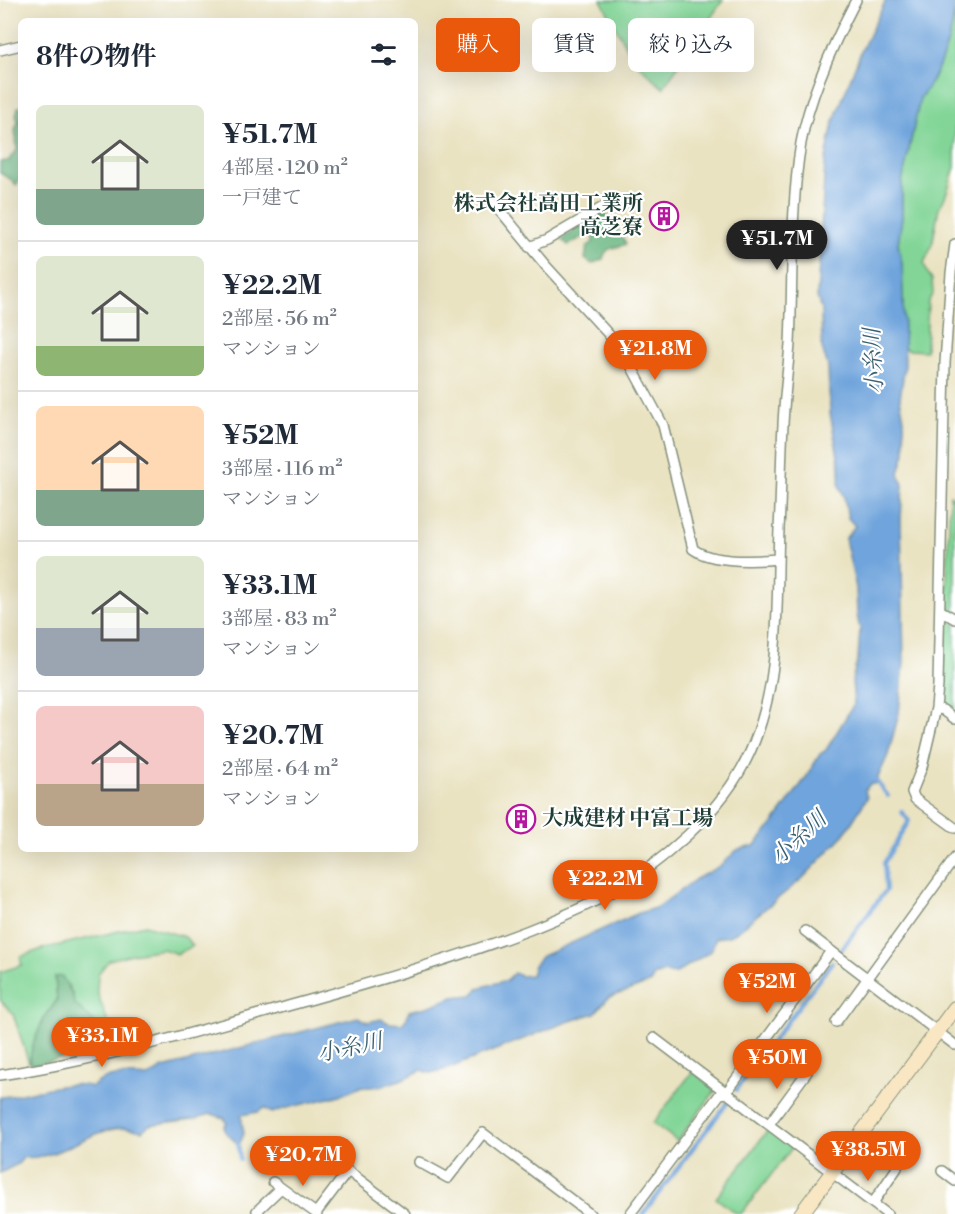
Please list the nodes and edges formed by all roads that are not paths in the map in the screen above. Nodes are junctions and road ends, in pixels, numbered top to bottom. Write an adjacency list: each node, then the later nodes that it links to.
1 (856, 0): 9 (street)
2 (18, 46): 3 (street)
3 (0, 50)
4 (493, 202): 7 (street)
5 (605, 206): 7 (street)
6 (955, 244): 8 (street)
7 (529, 247): 9 (street)
8 (950, 363): 10 (street)
9 (778, 559): 25 (street)
10 (940, 611): 11 (street); 12 (street)
11 (955, 619)
12 (936, 708): 13 (street); 14 (street)
13 (955, 719)
14 (955, 828)
15 (955, 858): 18 (street)
16 (805, 931): 17 (street)
17 (831, 951): 18 (street); 26 (street)
18 (867, 979): 20 (street); 21 (street)
19 (955, 1008): 21 (street)
20 (836, 1022)
21 (937, 1032): 23 (street); 31 (street)
22 (654, 1038): 26 (street)
23 (955, 1045)
24 (807, 1072): 27 (street)
25 (0, 1075)
26 (726, 1093): 27 (street); 38 (street)
27 (769, 1124): 31 (street)
28 (419, 1162): 37 (street)
29 (897, 1168): 33 (street)
30 (942, 1171): 32 (street)
31 (832, 1172): 33 (street); 39 (street)
32 (955, 1180)
33 (873, 1203): 40 (street)
34 (317, 1213): 35 (street); 36 (street)
35 (259, 1214)
36 (405, 1214)
37 (591, 1214)
38 (630, 1214)
39 (801, 1214)
40 (887, 1214)

